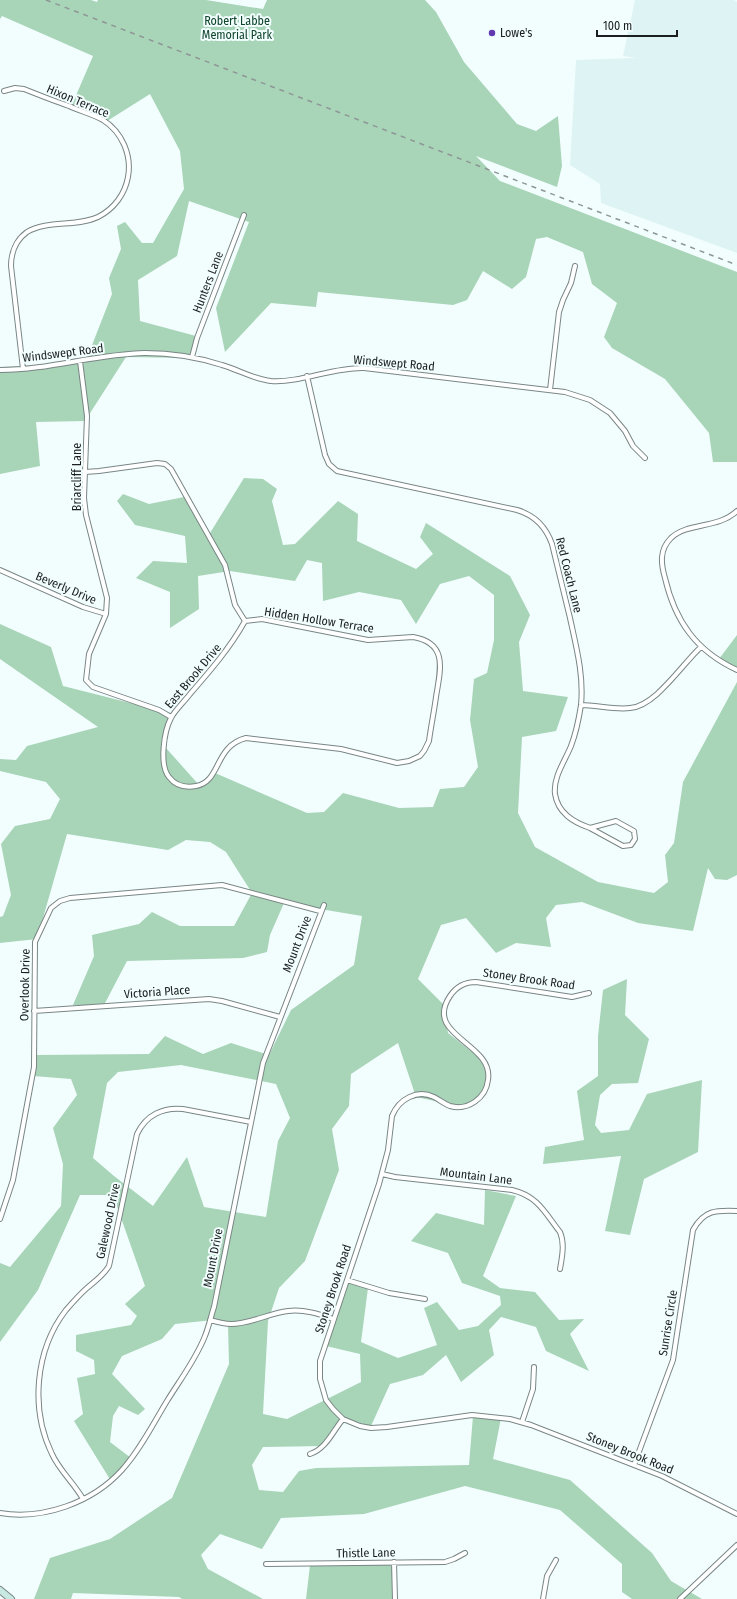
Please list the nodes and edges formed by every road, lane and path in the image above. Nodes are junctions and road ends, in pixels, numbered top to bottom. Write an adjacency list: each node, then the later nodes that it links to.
1 (4, 91): 6 (street, Hixon Terrace)
2 (244, 216): 4 (street, Hunters Lane)
3 (575, 266): 9 (street)
4 (192, 357): 5 (street, Windswept Road); 8 (street, Windswept Road)
5 (80, 361): 6 (street, Windswept Road); 11 (street, Briarcliff Lane)
6 (23, 368): 7 (street, Windswept Road)
7 (0, 370)
8 (307, 376): 9 (street, Windswept Road); 18 (street, Red Coach Lane)
9 (550, 390): 10 (street, Windswept Road)
10 (645, 458)
11 (85, 472): 14 (street, Briarcliff Lane); 15 (street)
12 (737, 511): 16 (street)
13 (0, 570): 14 (street, Beverly Drive)
14 (106, 614): 19 (street, Beverly Drive)
15 (245, 622): 19 (street, East Brook Drive); 20 (street, Hidden Hollow Terrace)
16 (702, 647): 17 (street); 18 (street)
17 (737, 670)
18 (581, 705): 21 (street, Red Coach Lane)
19 (171, 717): 20 (street, East Brook Drive)
20 (415, 759)
21 (590, 828): 21 (street, Red Coach Lane)
22 (324, 905): 23 (street, Mount Drive)
23 (320, 911): 25 (street, Overlook Drive); 26 (street, Mount Drive)
24 (589, 993): 28 (street, Stoney Brook Road)
25 (34, 1011): 26 (street, Victoria Place); 30 (street, Overlook Drive)
26 (280, 1018): 27 (street, Mount Drive)
27 (251, 1122): 35 (street, Mount Drive); 41 (street, Galewood Drive)
28 (382, 1174): 31 (street, Mountain Lane); 32 (street, Stoney Brook Road)
29 (737, 1211): 40 (street, Sunrise Circle)
30 (0, 1219)
31 (560, 1269)
32 (347, 1280): 33 (street); 34 (street, Stoney Brook Road)
33 (425, 1299)
34 (333, 1319): 35 (street); 37 (street, Stoney Brook Road)
35 (210, 1320): 41 (street, Mount Drive)
36 (534, 1367): 38 (street)
37 (343, 1419): 38 (street, Stoney Brook Road); 39 (street)
38 (522, 1422): 40 (street, Stoney Brook Road)
39 (310, 1454)
40 (634, 1465): 43 (street, Stoney Brook Road)
41 (83, 1499): 42 (street, Mount Drive)
42 (0, 1513)
43 (737, 1514)
44 (737, 1544): 53 (street)
45 (465, 1552): 47 (street, Thistle Lane)
46 (556, 1560): 52 (street)
47 (394, 1562): 48 (street, Thistle Lane); 51 (street)
48 (266, 1564)
49 (0, 1590): 50 (street)
50 (11, 1599)
51 (395, 1599)
52 (543, 1599)
53 (680, 1599)

